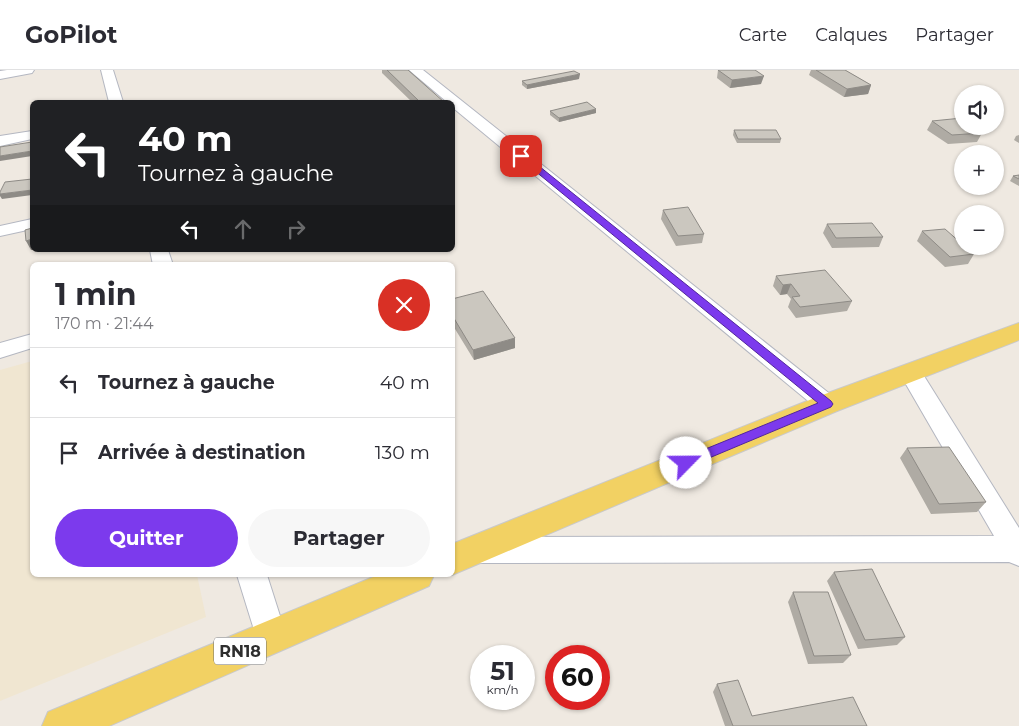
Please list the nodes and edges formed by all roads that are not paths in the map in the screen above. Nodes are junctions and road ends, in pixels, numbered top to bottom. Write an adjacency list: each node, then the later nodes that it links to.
1 (28, 70): 4 (street)
2 (107, 70): 5 (street)
3 (415, 70): 6 (street)
4 (0, 75)
5 (115, 100)
6 (447, 100)
7 (455, 108): 16 (street)
8 (30, 135): 9 (street)
9 (0, 141)
10 (30, 224): 11 (street)
11 (0, 231)
12 (1019, 331): 15 (main road)
13 (30, 342): 14 (street)
14 (0, 350)
15 (911, 374): 16 (main road); 17 (street)
16 (827, 404): 18 (main road)
17 (1018, 550): 18 (street)
18 (463, 555)
19 (253, 577): 21 (street)
20 (412, 577): 21 (main road, RN18)
21 (271, 638): 22 (main road, RN18)
22 (62, 726)

